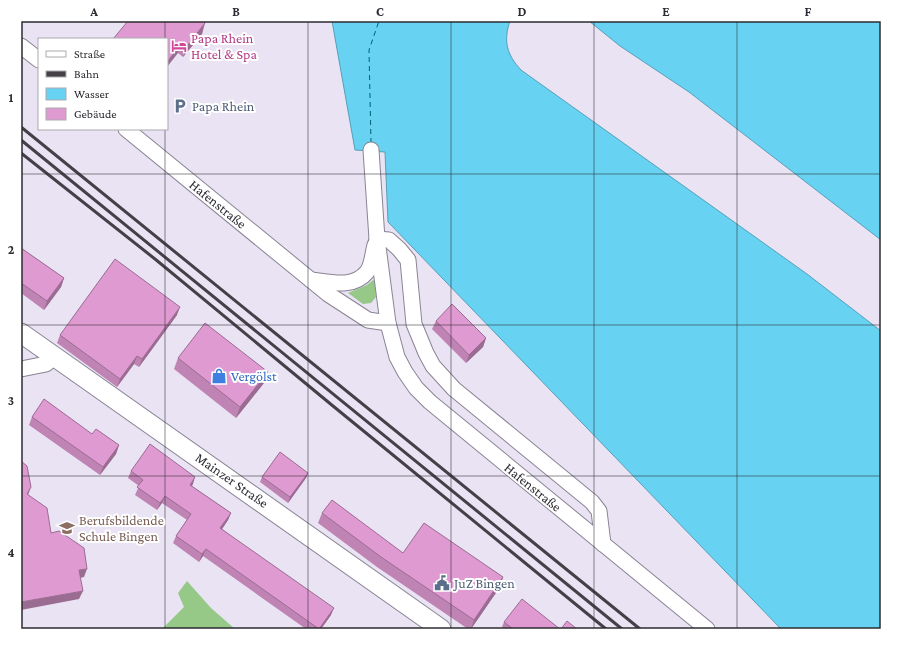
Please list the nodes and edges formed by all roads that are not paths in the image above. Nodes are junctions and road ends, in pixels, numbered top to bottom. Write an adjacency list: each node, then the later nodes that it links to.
1 (21, 46): 2 (street)
2 (38, 59)
3 (127, 130): 6 (street, Hafenstraße)
4 (371, 150): 5 (street, Hafenstraße)
5 (377, 238): 6 (street, Hafenstraße); 7 (street, Hafenstraße); 11 (street)
6 (311, 280): 7 (street, Hafenstraße)
7 (388, 323): 11 (street, Hafenstraße)
8 (21, 333): 9 (main road, Mainzer Straße)
9 (55, 356): 10 (street); 12 (main road, Mainzer Straße)
10 (21, 369)
11 (603, 544): 13 (street, Hafenstraße)
12 (441, 629)
13 (707, 629)

